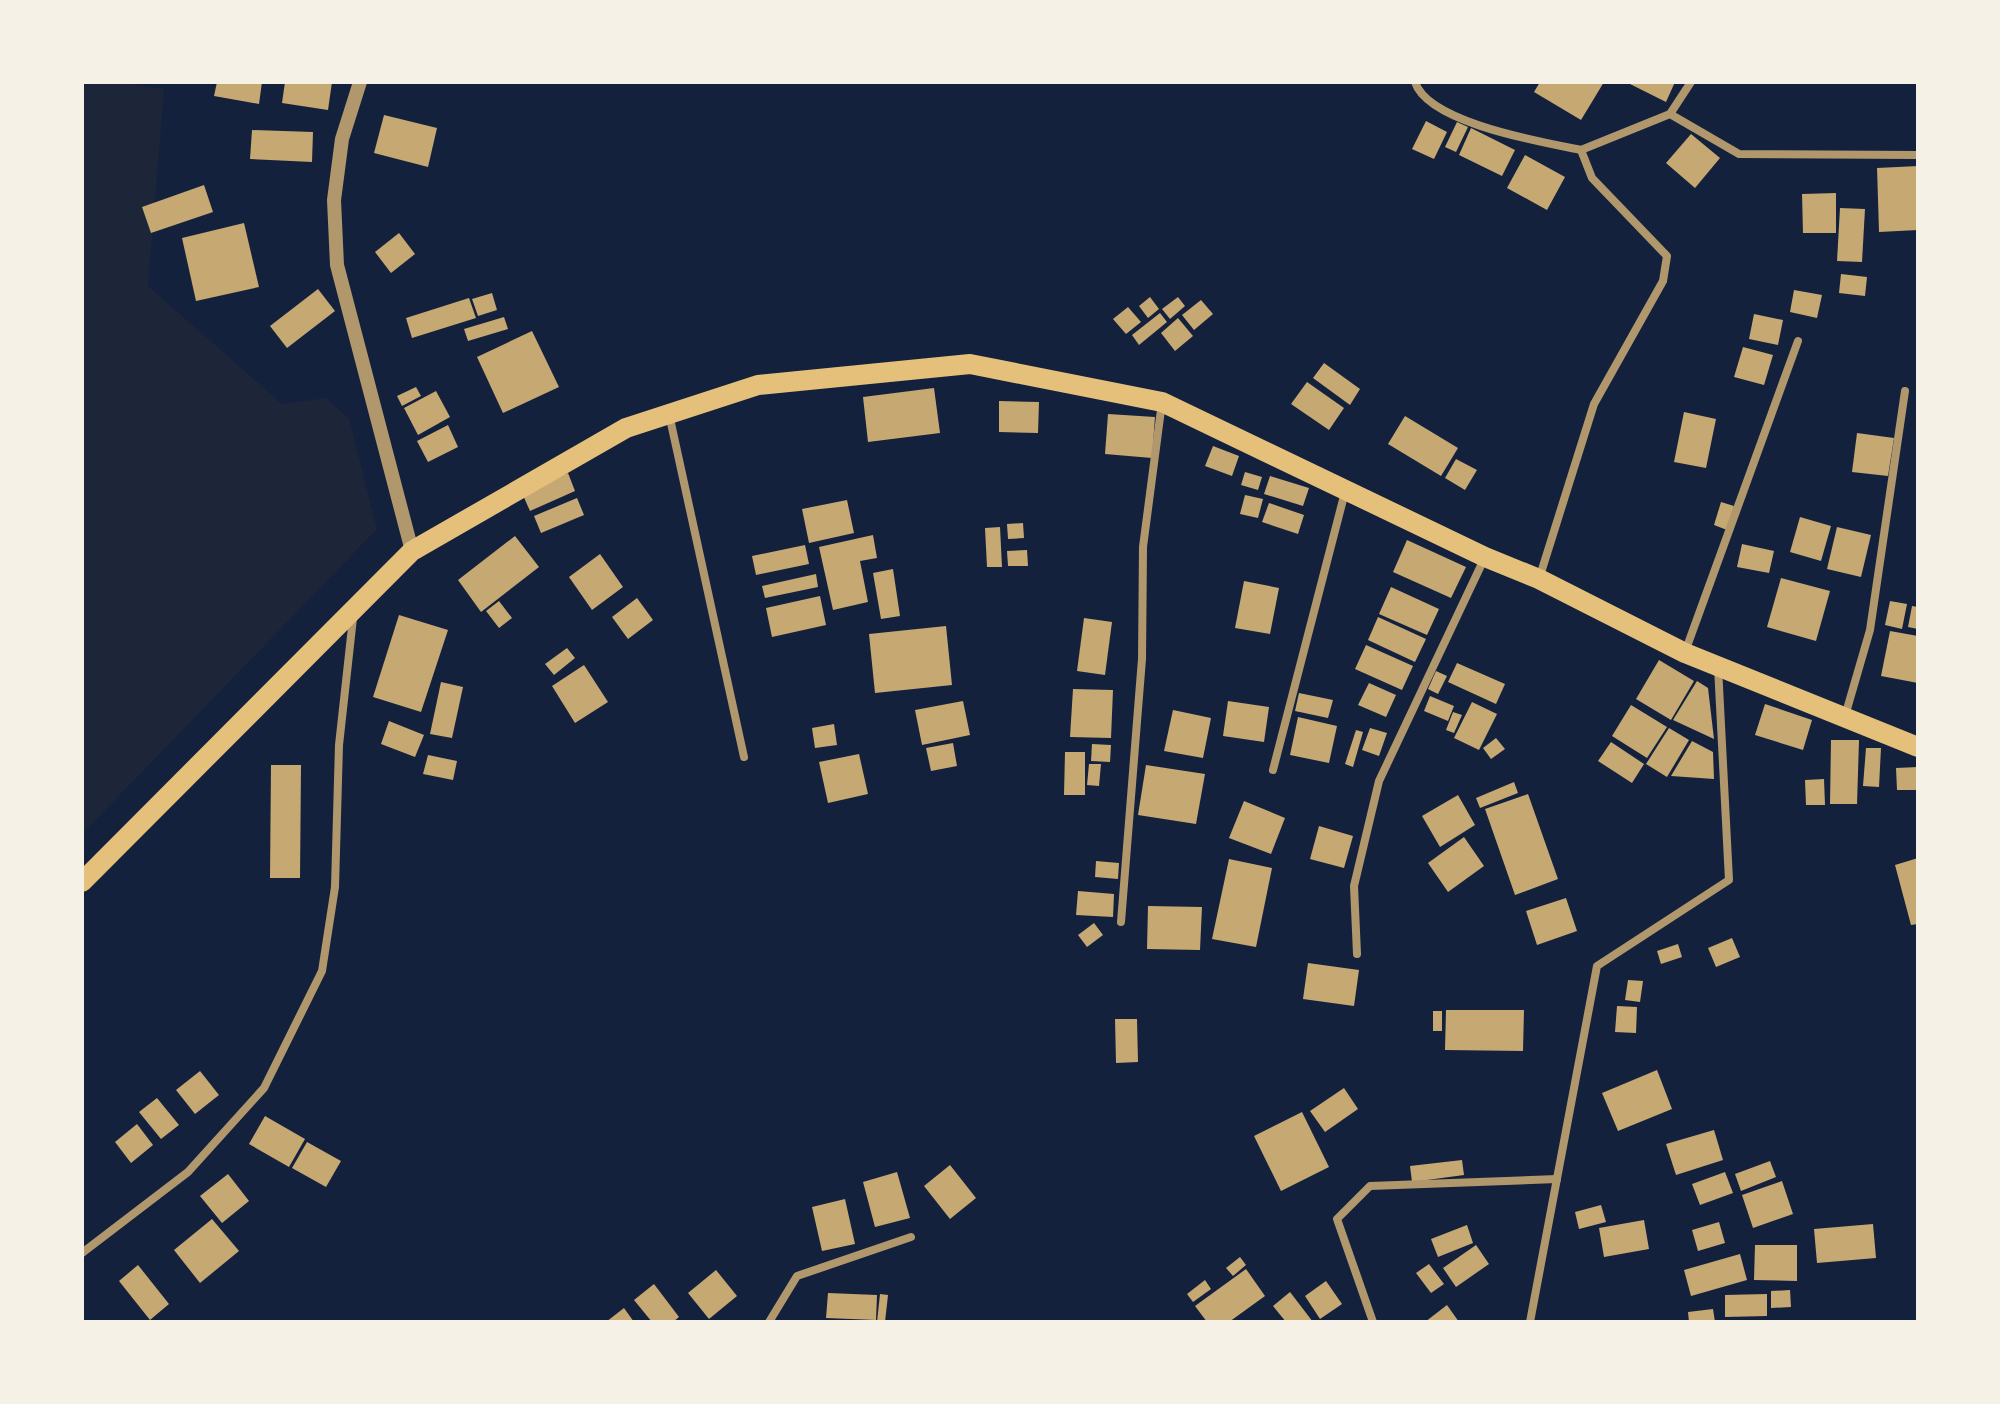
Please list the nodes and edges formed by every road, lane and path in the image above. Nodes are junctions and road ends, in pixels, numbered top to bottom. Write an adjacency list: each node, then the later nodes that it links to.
1 (360, 82): 12 (street)
2 (1415, 82): 5 (street)
3 (1691, 82): 4 (street)
4 (1670, 114): 5 (street); 6 (street)
5 (1581, 150): 14 (street)
6 (1918, 155)
7 (1798, 341): 16 (street)
8 (1905, 391): 18 (street)
9 (1162, 402): 10 (main road); 11 (main road); 23 (street)
10 (669, 413): 12 (main road); 20 (street)
11 (1346, 489): 13 (main road); 21 (street)
12 (412, 551): 15 (main road)
13 (1485, 557): 14 (main road); 24 (street)
14 (1539, 579): 16 (main road)
15 (353, 613): 22 (main road); 27 (street)
16 (1685, 653): 17 (main road)
17 (1718, 667): 18 (main road); 25 (street)
18 (1845, 717): 19 (main road)
19 (1918, 747)
20 (744, 757)
21 (1273, 770)
22 (82, 882)
23 (1121, 922)
24 (1357, 954)
25 (1557, 1179): 29 (street); 30 (street)
26 (911, 1237): 28 (street)
27 (82, 1253)
28 (769, 1322)
29 (1373, 1322)
30 (1530, 1322)

